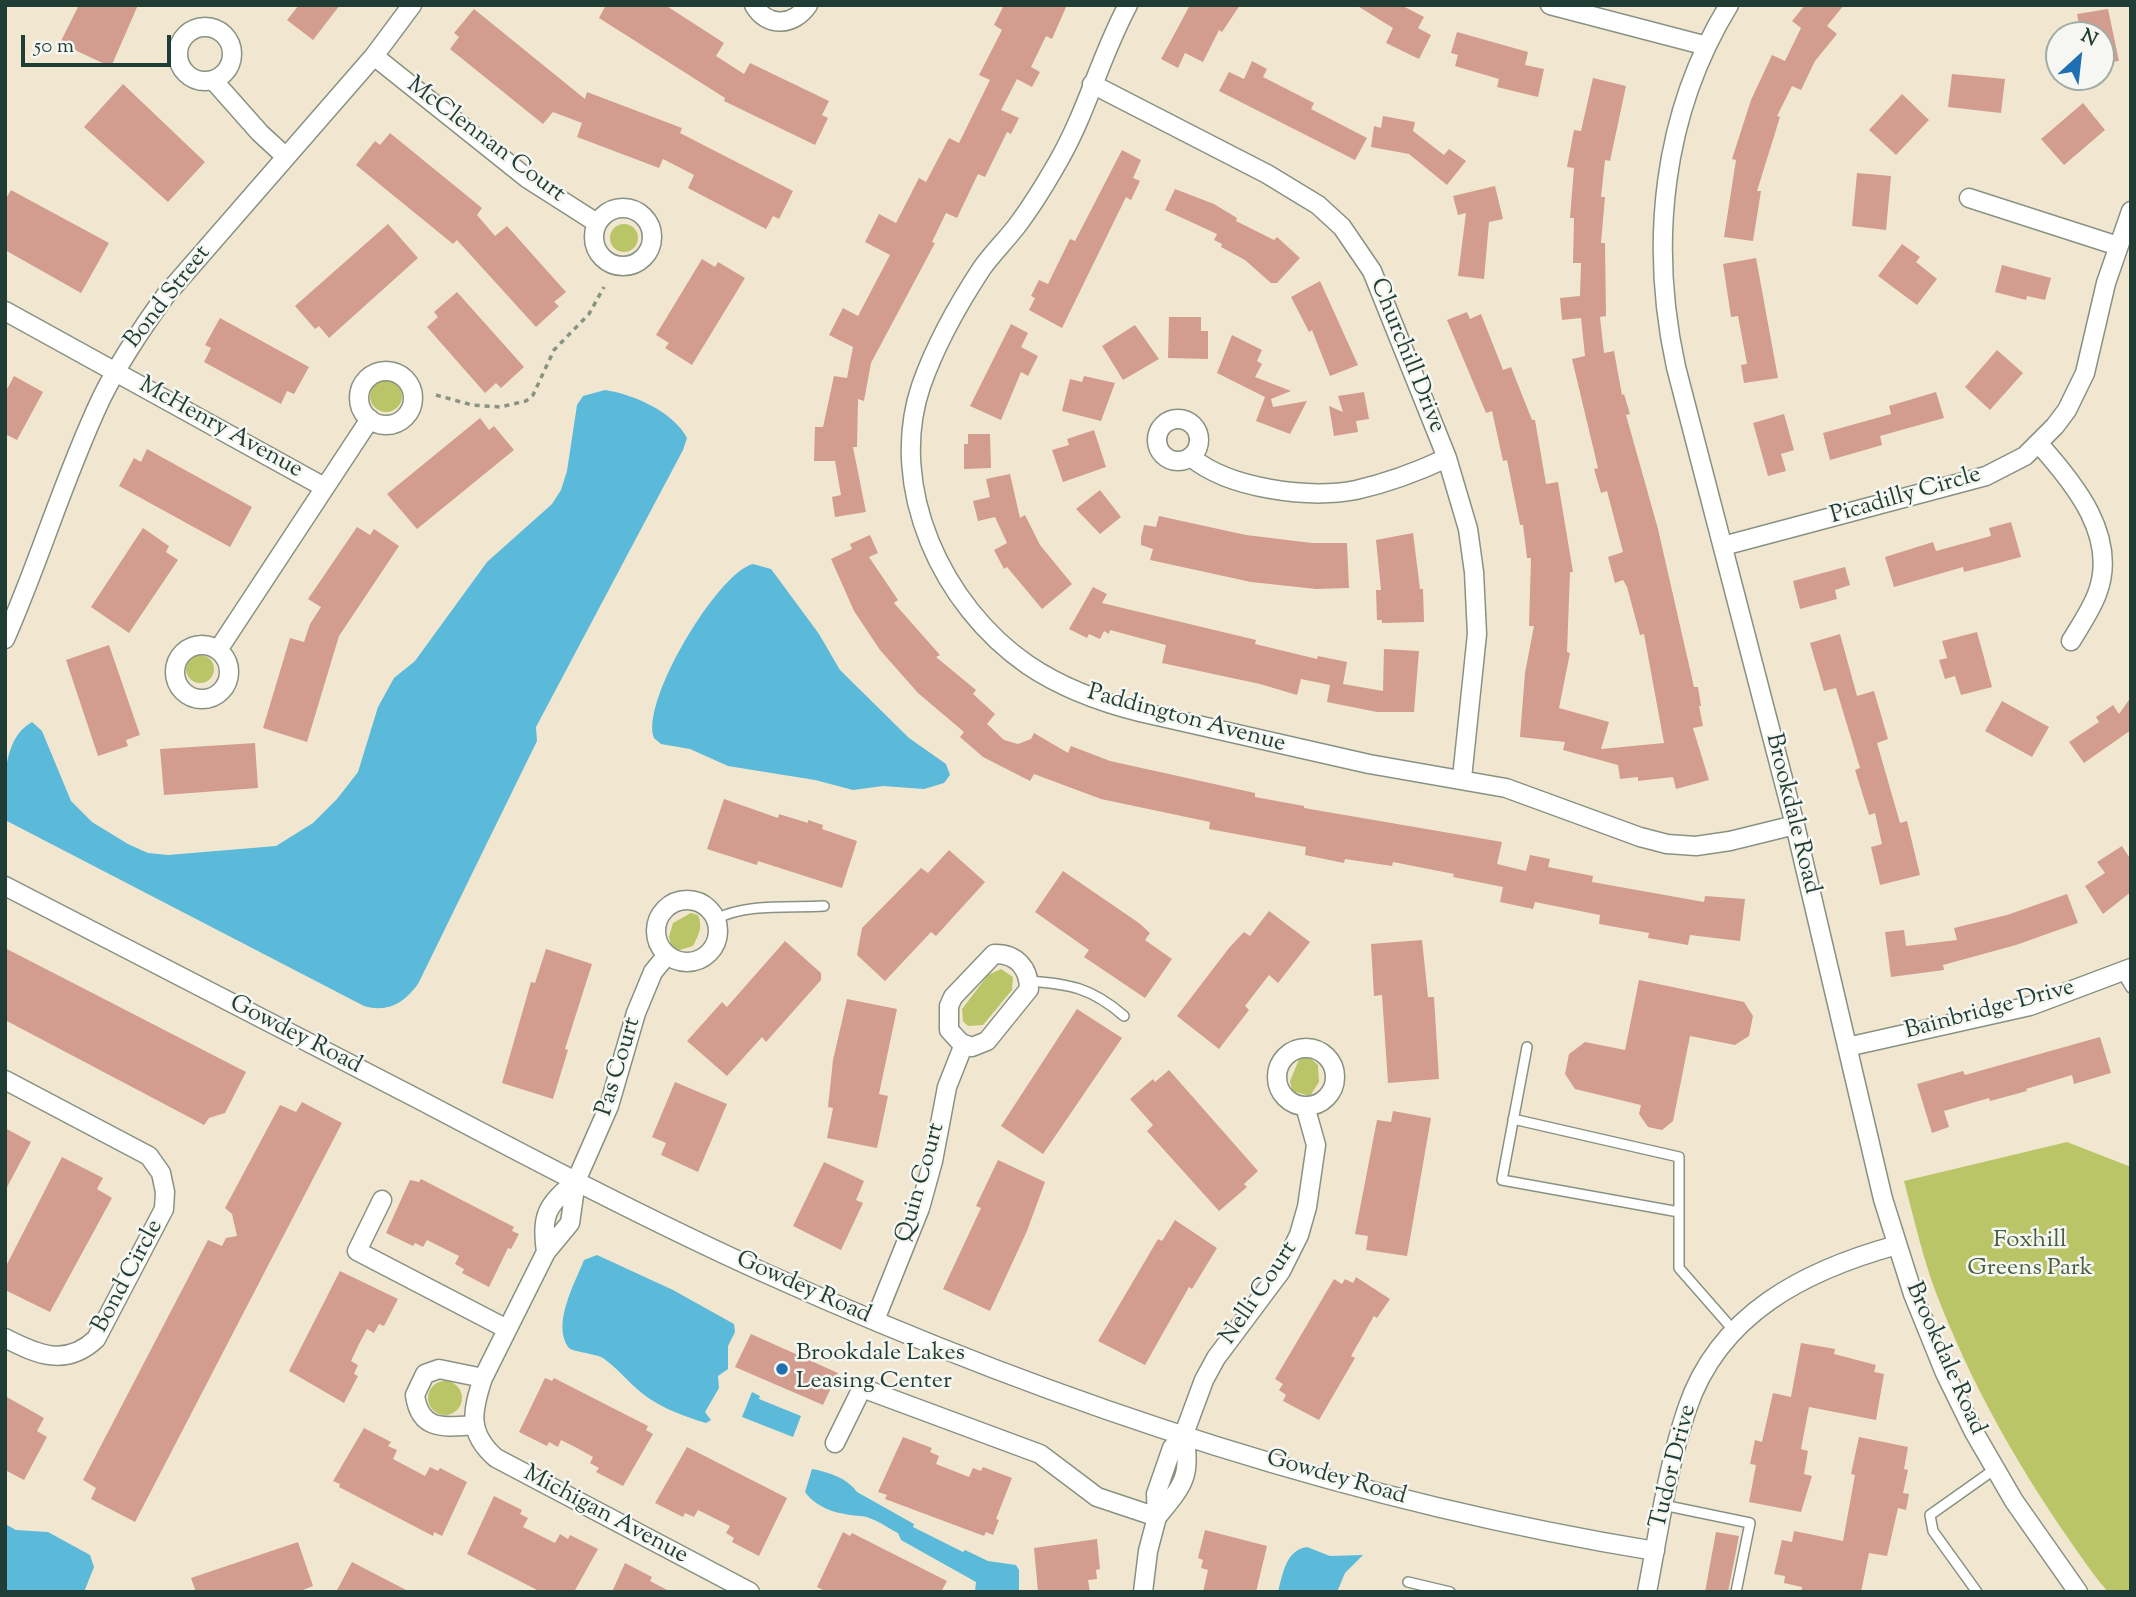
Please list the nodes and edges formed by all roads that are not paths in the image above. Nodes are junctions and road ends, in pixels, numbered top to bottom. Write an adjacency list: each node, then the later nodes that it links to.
1 (412, 5): 8 (street, Bond Street)
2 (754, 5): 3 (street)
3 (808, 5)
4 (1128, 5): 10 (street, Paddington Avenue)
5 (1550, 5): 7 (street)
6 (1729, 5): 7 (street, Brookdale Road)
7 (1707, 46): 23 (street, Brookdale Road)
8 (374, 56): 11 (street, Bond Street); 14 (street, McClennan Court)
9 (213, 80): 11 (street)
10 (1092, 84): 21 (street, Churchill Drive); 27 (street, Paddington Avenue)
11 (286, 157): 17 (street, Bond Street)
12 (1969, 198): 15 (street)
13 (2131, 211): 15 (street, Picadilly Circle)
14 (597, 223)
15 (2118, 246): 19 (street, Picadilly Circle)
16 (5, 311): 17 (street, McHenry Avenue)
17 (115, 371): 22 (street, McHenry Avenue); 24 (street, Bond Street)
18 (370, 419): 22 (street)
19 (2039, 444): 23 (street, Picadilly Circle); 25 (street)
20 (1191, 457): 21 (street)
21 (1447, 458): 27 (street, Churchill Drive)
22 (324, 487): 26 (street)
23 (1723, 546): 28 (street, Brookdale Road)
24 (5, 639)
25 (2071, 641)
26 (218, 650)
27 (1462, 778): 28 (street, Paddington Avenue)
28 (1795, 825): 38 (street, Brookdale Road)
29 (5, 886): 42 (street, Gowdey Road)
30 (824, 906): 31 (lane)
31 (716, 919): 32 (street); 32 (street)
32 (667, 955): 42 (street, Pas Court)
33 (2128, 976): 38 (street, Bainbridge Drive)
34 (1029, 981): 35 (lane); 36 (street); 36 (street)
35 (1124, 1016)
36 (964, 1044): 46 (street, Quin Court)
37 (1527, 1047): 41 (lane)
38 (1847, 1047): 45 (street, Brookdale Road)
39 (5, 1080): 49 (street, Bond Circle)
40 (1305, 1106): 52 (street, Nelli Court)
41 (1513, 1119): 44 (lane); 44 (lane)
42 (576, 1181): 46 (street, Gowdey Road); 47 (street)
43 (382, 1200): 47 (street)
44 (1679, 1212): 48 (lane)
45 (1897, 1245): 48 (street, Tudor Drive); 54 (street, Brookdale Road)
46 (875, 1320): 52 (street, Gowdey Road)
47 (507, 1329): 50 (street)
48 (1735, 1332): 55 (street, Tudor Drive)
49 (5, 1338)
50 (482, 1378): 51 (street); 51 (street)
51 (475, 1426): 59 (street, Michigan Avenue)
52 (1184, 1434): 56 (street, Nelli Court); 57 (street, Gowdey Road)
53 (835, 1443): 56 (street)
54 (1995, 1469): 64 (lane); 65 (street, Brookdale Road)
55 (1663, 1505): 57 (street, Tudor Drive); 63 (lane)
56 (1157, 1517): 60 (street, Nelli Court)
57 (1655, 1551): 62 (street, Tudor Drive)
58 (1408, 1582): 61 (lane)
59 (750, 1592)
60 (1143, 1592)
61 (1450, 1592)
62 (1647, 1592)
63 (1737, 1592)
64 (1977, 1592)
65 (2078, 1592)

